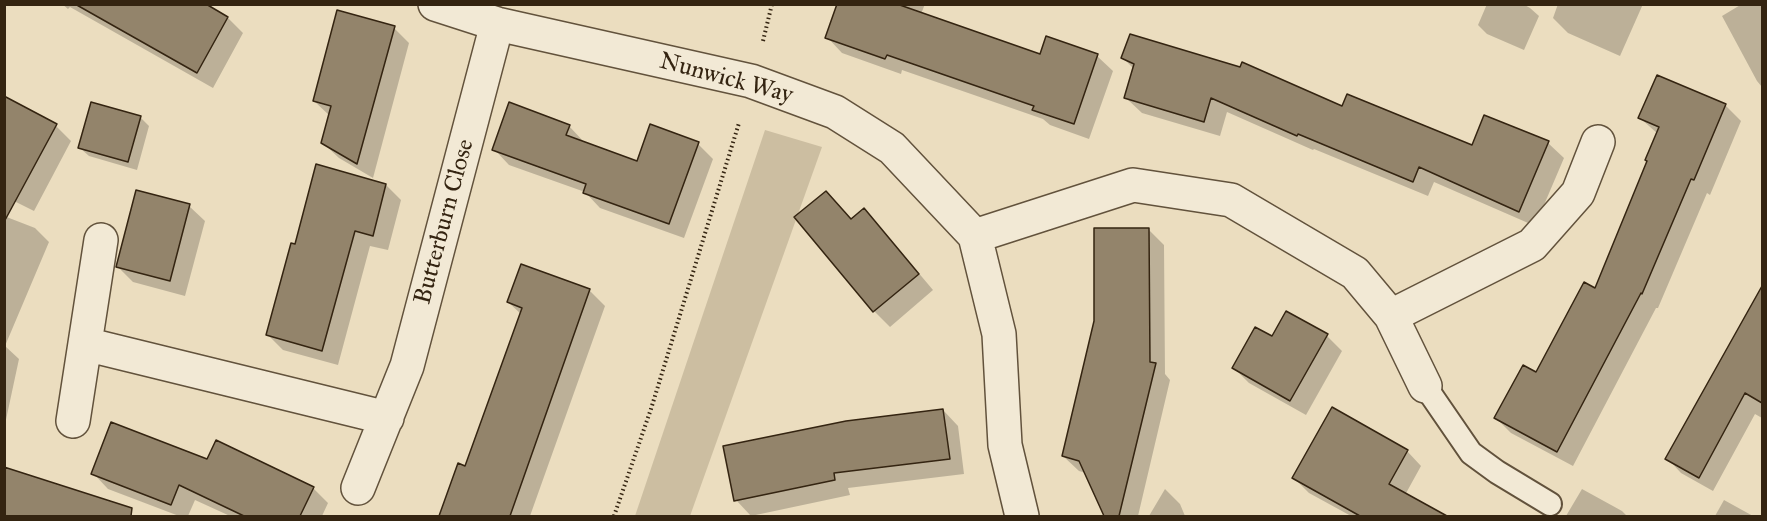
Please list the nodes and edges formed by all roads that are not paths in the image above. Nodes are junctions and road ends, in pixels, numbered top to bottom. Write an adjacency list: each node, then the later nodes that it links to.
1 (435, 4): 2 (street, Nunwick Way)
2 (497, 24): 4 (street, Nunwick Way); 9 (street, Butterburn Close)
3 (1598, 142): 6 (street)
4 (975, 236): 6 (street); 13 (street, Nunwick Way)
5 (101, 240): 7 (street)
6 (1391, 316): 8 (street)
7 (85, 344): 9 (street); 10 (street)
8 (1425, 386): 12 (lane)
9 (387, 418): 11 (street, Butterburn Close)
10 (73, 421)
11 (358, 488)
12 (1550, 504)
13 (1022, 516)

